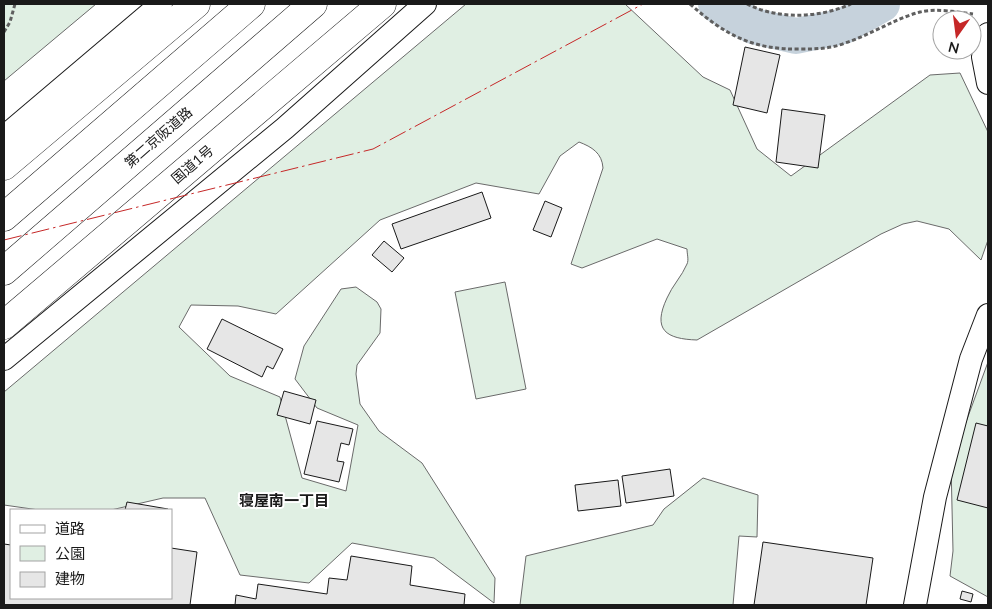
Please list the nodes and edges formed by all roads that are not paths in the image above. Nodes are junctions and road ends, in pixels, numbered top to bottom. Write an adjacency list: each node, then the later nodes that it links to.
1 (161, 4): 9 (street)
2 (196, 4): 10 (highway)
3 (251, 4): 11 (highway)
4 (313, 4): 12 (highway, 第二京阪道路)
5 (382, 4): 14 (highway, 国道1号)
6 (425, 4): 15 (street)
7 (988, 34): 8 (street)
8 (988, 83)
9 (4, 137)
10 (4, 166)
11 (4, 217)
12 (4, 271)
13 (988, 315): 16 (street)
14 (4, 324)
15 (4, 358)
16 (915, 605)

